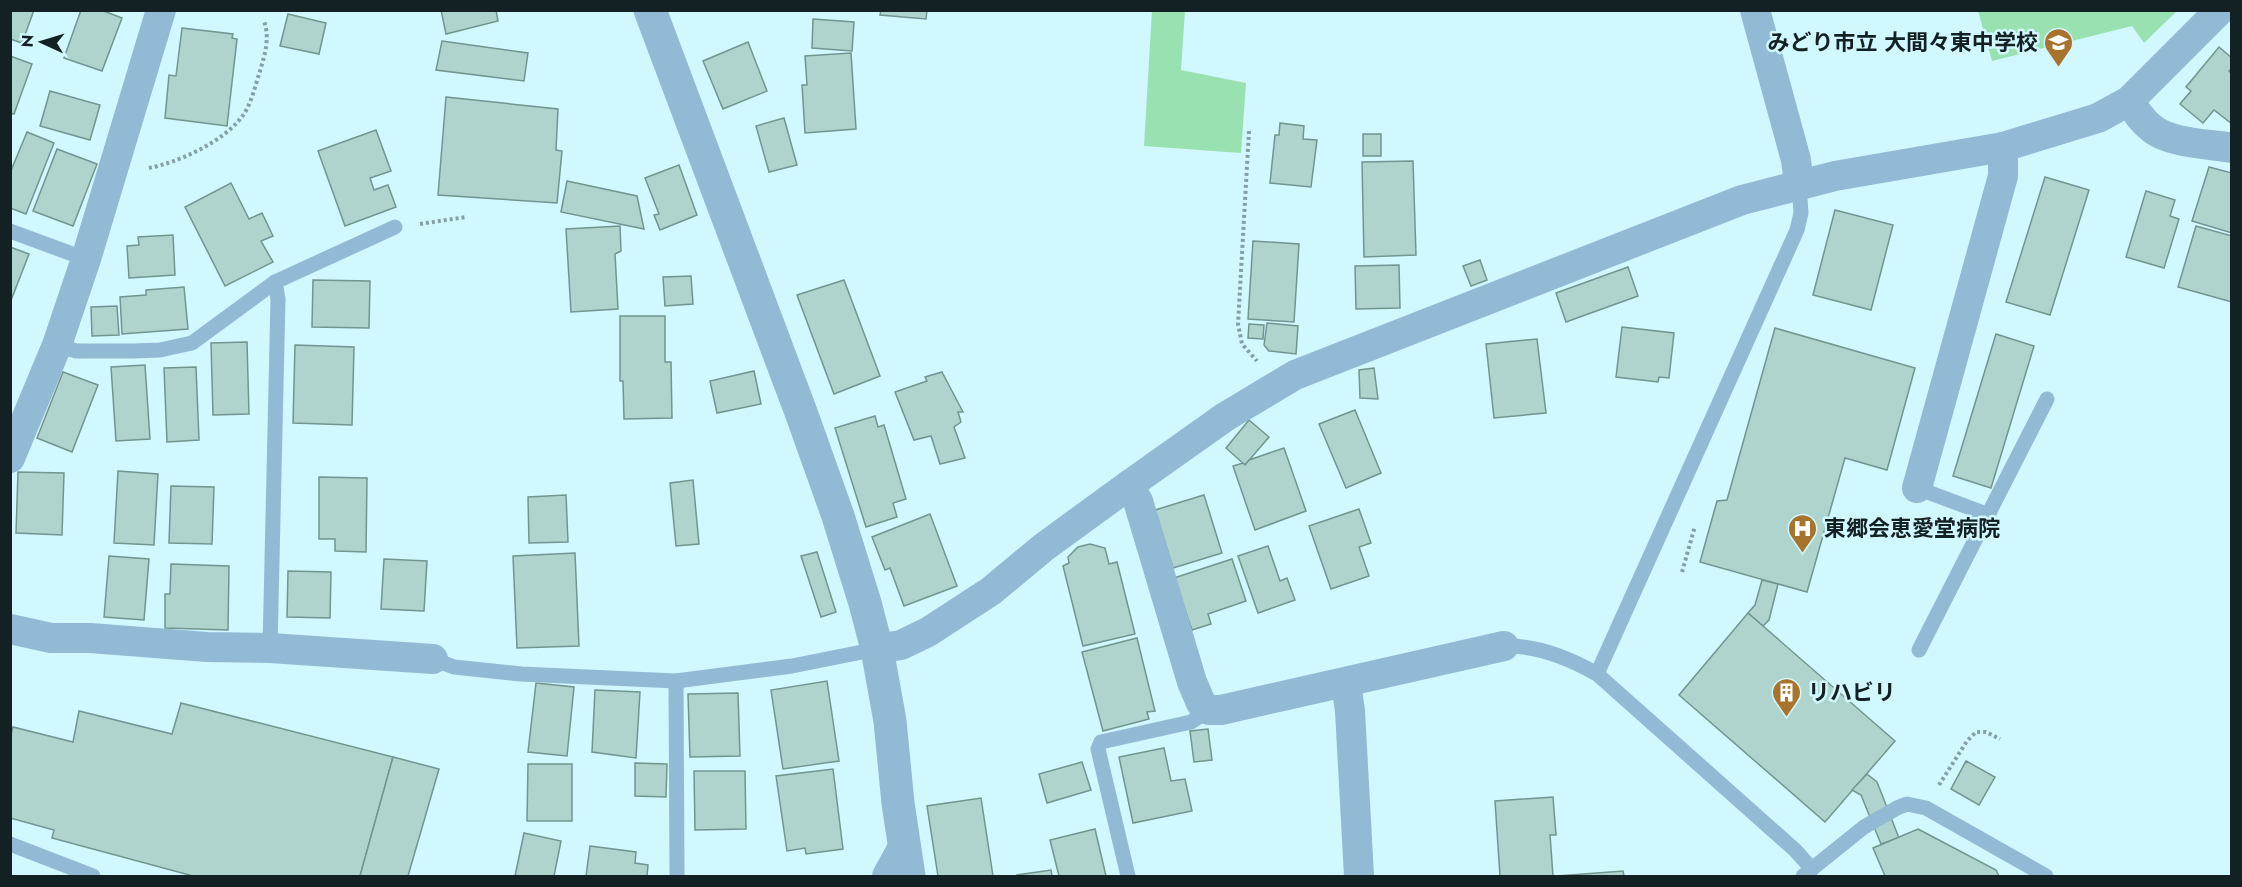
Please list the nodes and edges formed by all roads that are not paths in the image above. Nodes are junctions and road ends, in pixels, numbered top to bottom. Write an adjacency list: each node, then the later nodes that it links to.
1 (161, 10): 11 (street)
2 (650, 10): 22 (street)
3 (1755, 10): 8 (street)
4 (2220, 10): 5 (street)
5 (2129, 101): 6 (street); 7 (street)
6 (2003, 147): 8 (street); 17 (street)
7 (2232, 148)
8 (1799, 184): 16 (street); 25 (lane)
9 (395, 227): 12 (lane)
10 (10, 231): 11 (lane)
11 (86, 259): 13 (street)
12 (275, 282): 13 (lane); 21 (lane)
13 (57, 345): 15 (street)
14 (2047, 399): 18 (lane)
15 (10, 458)
16 (1129, 485): 22 (street); 28 (street)
17 (1917, 488): 18 (lane)
18 (1989, 515): 23 (lane)
19 (10, 629): 21 (street)
20 (1504, 646): 25 (lane); 27 (street)
21 (270, 648): 24 (street)
22 (877, 649): 26 (lane); 30 (street)
23 (1920, 650)
24 (433, 659): 26 (lane)
25 (1597, 674): 31 (lane)
26 (676, 681): 33 (lane)
27 (1346, 683): 28 (street); 36 (street)
28 (1209, 710): 35 (lane)
29 (10, 844): 32 (lane)
30 (906, 862): 34 (street)
31 (1808, 873): 37 (lane)
32 (93, 876)
33 (677, 876)
34 (887, 876)
35 (1128, 876)
36 (1359, 876)
37 (2046, 876)

